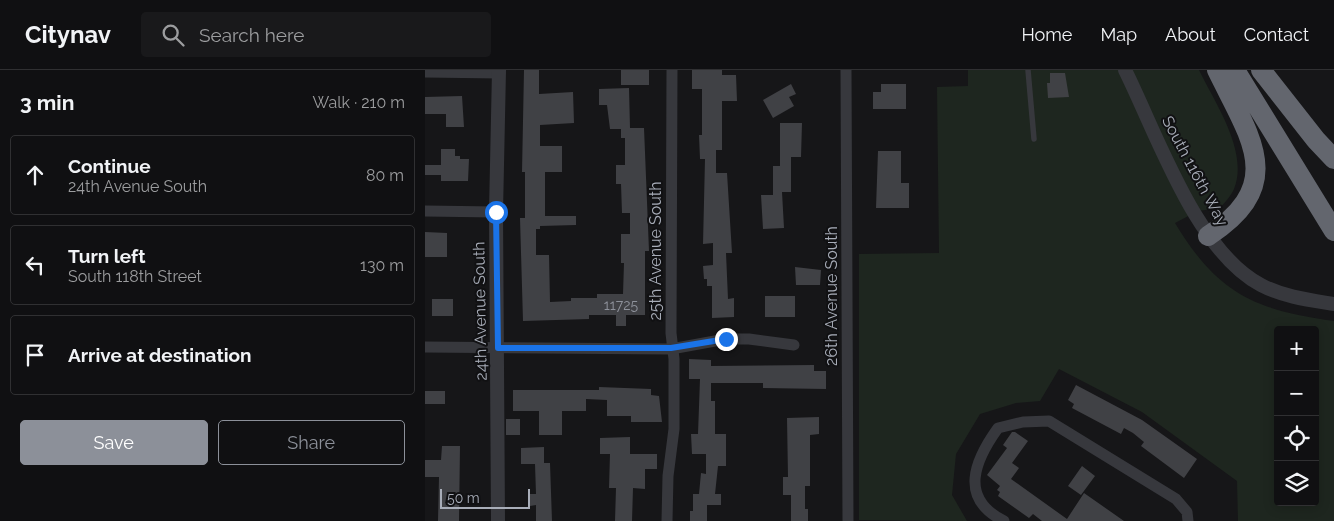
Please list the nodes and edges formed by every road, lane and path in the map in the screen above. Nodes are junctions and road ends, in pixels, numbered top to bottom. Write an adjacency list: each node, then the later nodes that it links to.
1 (672, 70): 20 (street, 25th Avenue South)
2 (846, 70): 23 (street, 26th Avenue South)
3 (1027, 70): 10 (lane)
4 (1125, 70): 15 (street, South 116th Way)
5 (1217, 70): 15 (highway)
6 (1235, 70): 14 (highway)
7 (1261, 70): 11 (highway)
8 (425, 72): 9 (street)
9 (499, 72): 13 (street, 24th Avenue South)
10 (1034, 140)
11 (1334, 159)
12 (425, 210): 13 (street)
13 (496, 212): 19 (street, 24th Avenue South)
14 (1334, 231)
15 (1208, 236): 16 (street, South 116th Way)
16 (1334, 304)
17 (794, 345): 20 (street)
18 (425, 347): 19 (street)
19 (498, 348): 20 (street); 21 (street, 24th Avenue South)
20 (671, 348): 22 (street, 25th Avenue South)
21 (498, 521)
22 (667, 521)
23 (848, 521)
24 (1004, 521): 25 (street)
25 (1188, 521)

